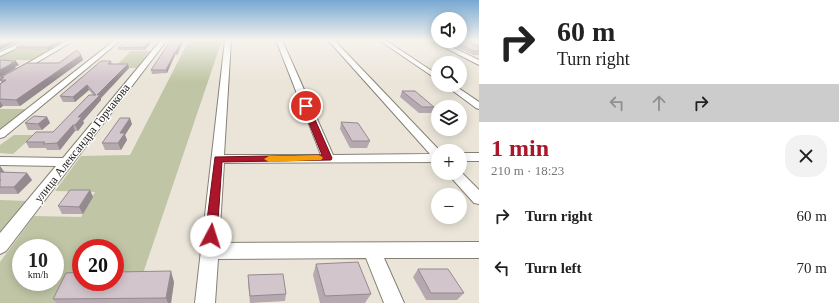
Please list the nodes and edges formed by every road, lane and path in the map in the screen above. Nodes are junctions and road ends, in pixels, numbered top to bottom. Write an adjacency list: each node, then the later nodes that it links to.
1 (48, 54): 11 (street)
2 (100, 54): 14 (street)
3 (153, 54): 22 (street, улица Александра Горчакова)
4 (227, 54): 20 (street)
5 (285, 54): 19 (street)
6 (344, 54): 15 (street)
7 (403, 54): 10 (street)
8 (461, 54): 9 (street)
9 (479, 63)
10 (431, 73)
11 (0, 82)
12 (459, 92): 13 (street)
13 (479, 106)
14 (0, 135)
15 (431, 149)
16 (431, 157): 19 (street)
17 (467, 157): 18 (street)
18 (479, 157)
19 (328, 158): 20 (street)
20 (218, 159): 27 (street)
21 (0, 161): 22 (street)
22 (67, 162): 25 (street, улица Александра Горчакова)
23 (461, 180): 24 (street)
24 (479, 199)
25 (0, 246)
26 (479, 250): 28 (street)
27 (210, 251): 28 (street); 29 (street)
28 (372, 251): 30 (street)
29 (205, 303)
30 (394, 303)

